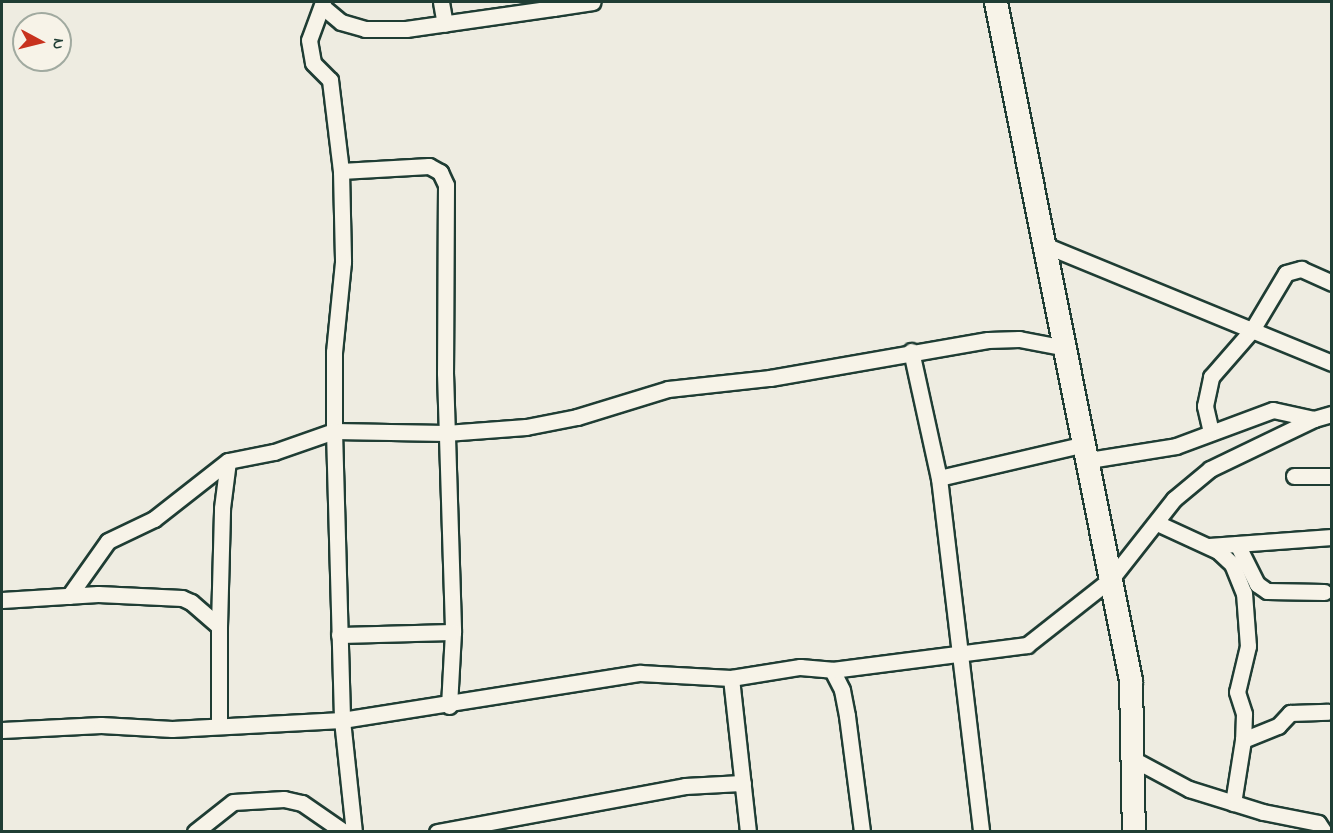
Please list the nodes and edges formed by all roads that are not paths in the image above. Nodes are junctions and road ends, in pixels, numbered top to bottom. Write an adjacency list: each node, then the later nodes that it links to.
1 (441, 2): 6 (street)
2 (593, 2): 5 (street)
3 (996, 2): 8 (street)
4 (323, 4): 6 (street); 7 (street)
5 (553, 5): 6 (street)
6 (445, 24)
7 (341, 171): 16 (street); 18 (street)
8 (1047, 246): 10 (street); 11 (street)
9 (1332, 283): 10 (street)
10 (1252, 330): 13 (street); 17 (street)
11 (1066, 348): 12 (street); 19 (street)
12 (911, 351): 18 (street); 23 (street)
13 (1332, 363)
14 (1332, 414): 15 (street)
15 (1314, 419): 17 (street); 24 (street)
16 (333, 431): 18 (street); 20 (street); 34 (street)
17 (1211, 432): 19 (street)
18 (446, 433): 33 (street)
19 (1087, 452): 23 (street); 28 (street)
20 (228, 461): 30 (street); 32 (street)
21 (1332, 476): 22 (street)
22 (1294, 477)
23 (939, 478): 35 (street)
24 (1157, 523): 27 (street); 28 (street)
25 (1332, 537): 26 (street)
26 (1237, 544): 27 (street); 29 (street)
27 (1209, 546): 43 (street)
28 (1111, 579): 35 (street); 44 (street)
29 (1324, 592)
30 (69, 596): 31 (street); 32 (street)
31 (2, 600)
32 (219, 626): 41 (street)
33 (453, 633): 34 (street); 38 (street)
34 (339, 635): 40 (street)
35 (959, 655): 36 (street); 53 (street)
36 (832, 670): 37 (street); 52 (street)
37 (731, 678): 38 (street); 45 (street)
38 (449, 705): 40 (street)
39 (1328, 712): 43 (street)
40 (342, 720): 41 (street); 49 (street)
41 (219, 726): 42 (street)
42 (2, 730)
43 (1243, 740): 46 (street)
44 (1133, 759): 46 (street); 54 (street)
45 (743, 783): 50 (street); 51 (street)
46 (1233, 803): 55 (street)
47 (195, 831): 48 (street)
48 (344, 831)
49 (354, 831)
50 (437, 831)
51 (747, 831)
52 (862, 831)
53 (981, 831)
54 (1134, 831)
55 (1324, 831)

